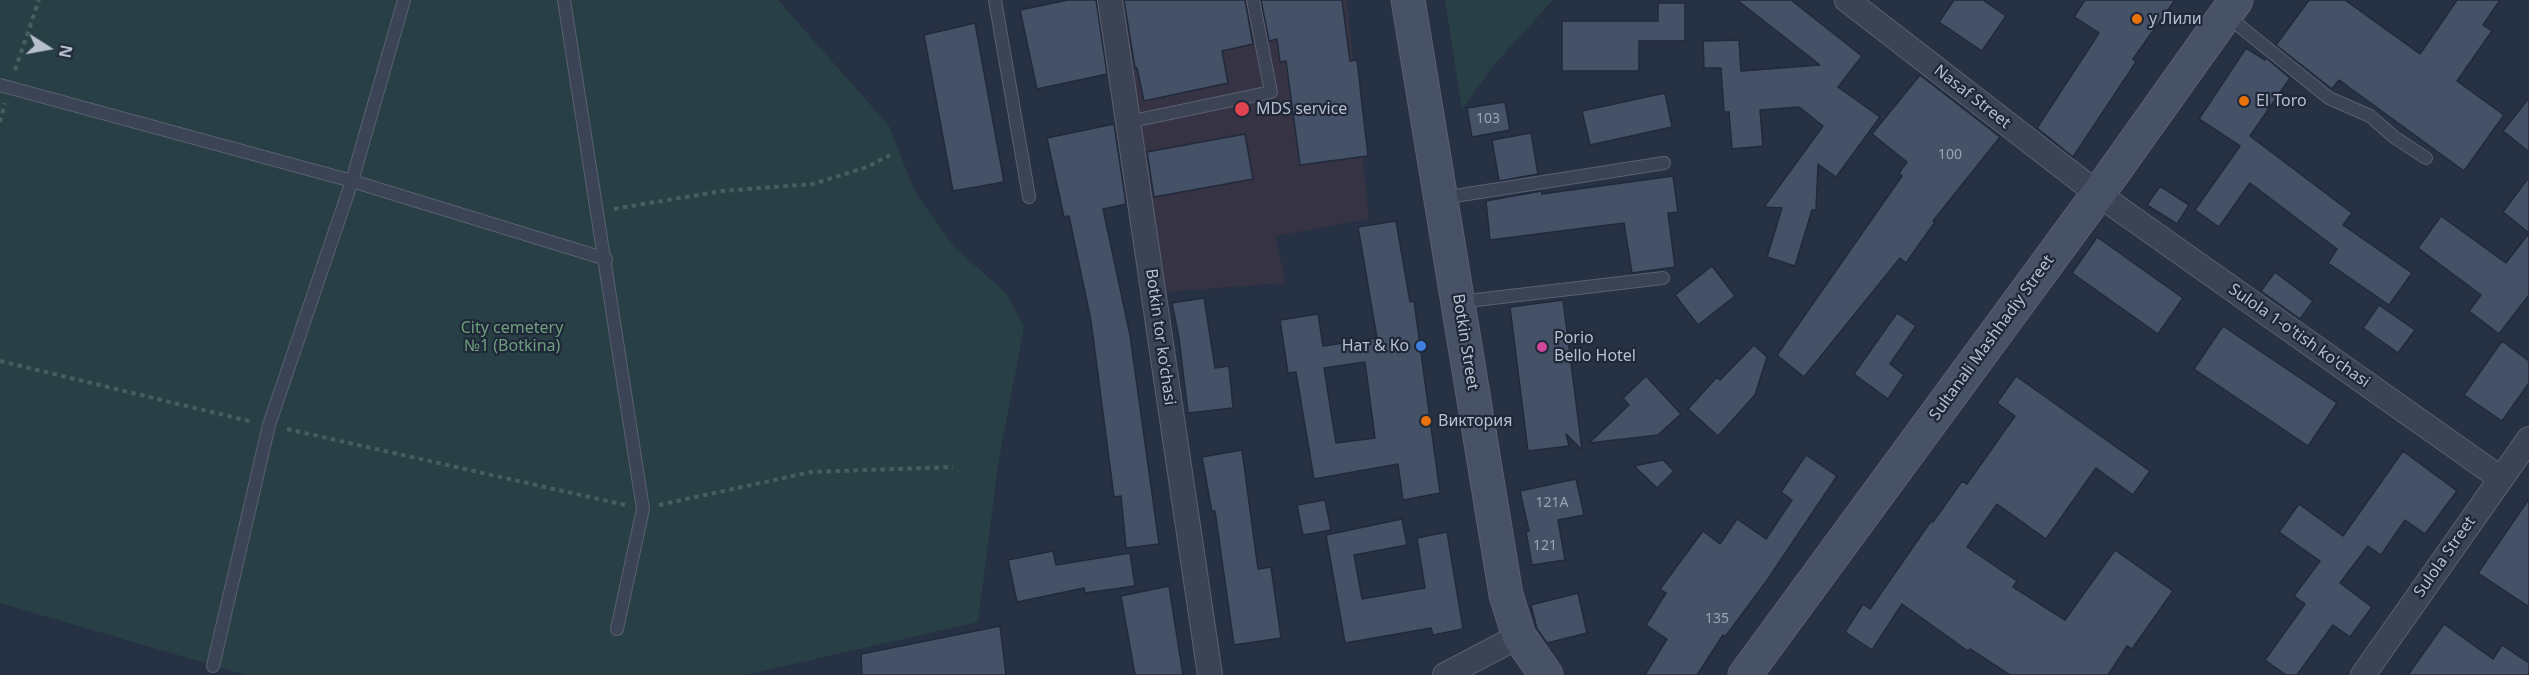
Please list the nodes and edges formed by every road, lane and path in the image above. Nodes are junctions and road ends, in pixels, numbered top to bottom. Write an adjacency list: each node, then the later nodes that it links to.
1 (39, 0): 10 (path)
2 (404, 0): 16 (lane)
3 (564, 0): 20 (lane)
4 (995, 0): 18 (lane)
5 (1110, 0): 12 (street, Botkin tor ko'chasi)
6 (1253, 0): 12 (lane)
7 (1408, 0): 19 (street, Botkin Street)
8 (1847, 0): 17 (street, Nasaf Street)
9 (2231, 8): 14 (lane); 17 (street, Sultаnali Mashhadiy Street)
10 (5, 86): 11 (path); 16 (lane)
11 (0, 122)
12 (1128, 122): 33 (street, Botkin tor ko'chasi)
13 (890, 155): 20 (path)
14 (2426, 158)
15 (1664, 163): 19 (lane)
16 (352, 181): 21 (lane); 25 (lane)
17 (2098, 194): 28 (street, Sulola 1-o'tish ko'chasi); 36 (street, Sultаnali Mashhadiy Street)
18 (1029, 197)
19 (1441, 198): 23 (street, Botkin Street)
20 (598, 211): 21 (lane)
21 (606, 258): 29 (lane)
22 (1663, 278): 23 (lane)
23 (1458, 302): 31 (street, Botkin Street)
24 (0, 361): 25 (path)
25 (269, 426): 29 (path); 32 (lane)
26 (2529, 439): 28 (street, Sulola Street)
27 (953, 467): 29 (path)
28 (2500, 478): 37 (street, Sulola Street)
29 (643, 508): 30 (lane)
30 (617, 629)
31 (1519, 636): 34 (street); 35 (street, Botkin Street)
32 (213, 666)
33 (1210, 675)
34 (1445, 675)
35 (1546, 675)
36 (1745, 675)
37 (2363, 675)

